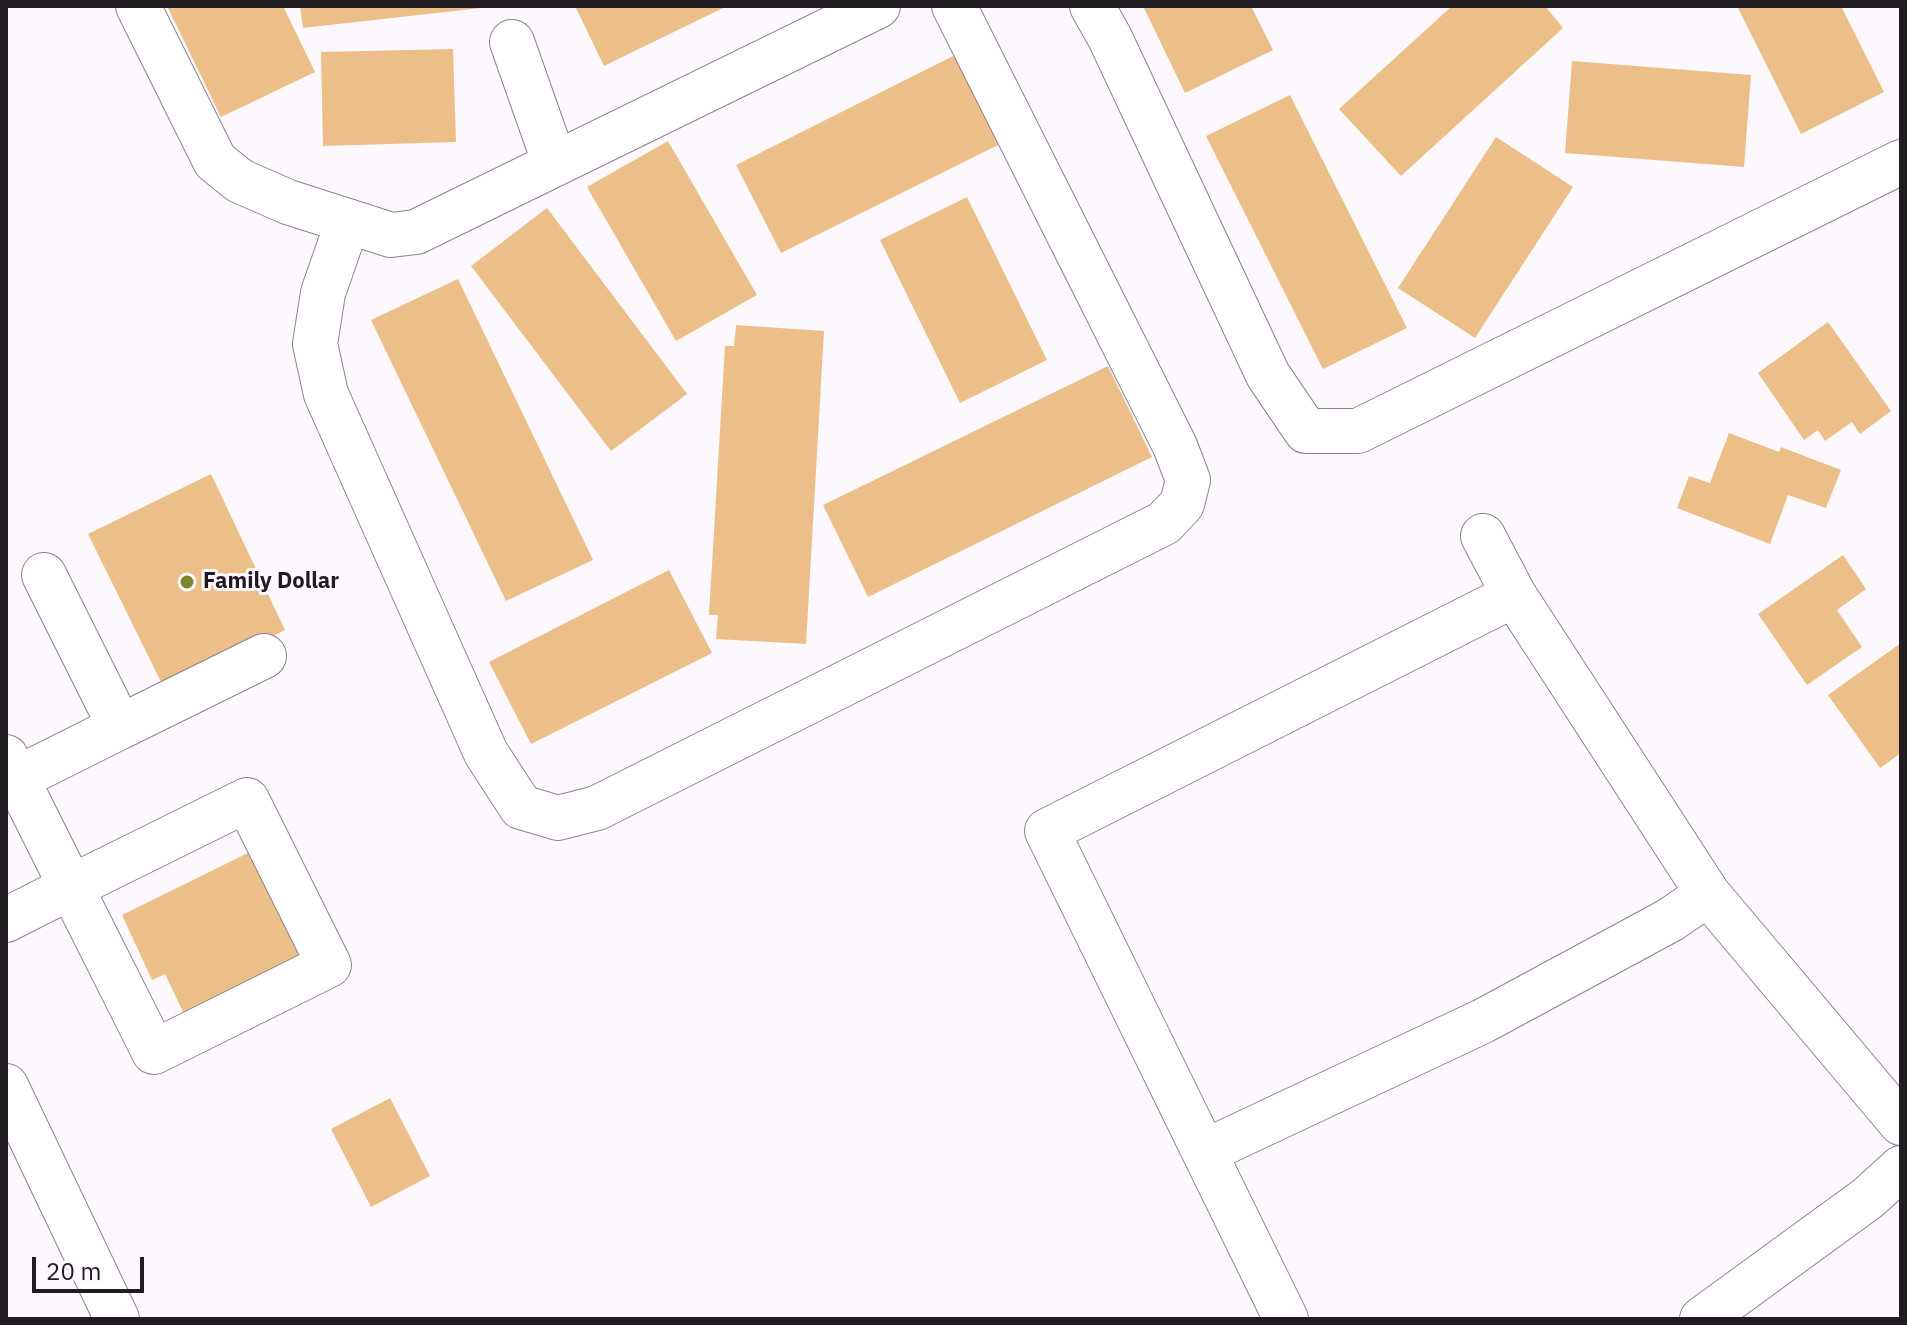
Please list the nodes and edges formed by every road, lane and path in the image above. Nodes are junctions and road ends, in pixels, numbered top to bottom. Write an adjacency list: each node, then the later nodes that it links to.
1 (138, 6): 8 (main road)
2 (878, 6): 7 (main road)
3 (954, 6): 8 (main road)
4 (1092, 6): 6 (main road)
5 (512, 42): 7 (main road)
6 (1901, 162)
7 (555, 164): 8 (main road)
8 (348, 221)
9 (1483, 536): 11 (main road)
10 (44, 575): 13 (main road)
11 (1514, 595): 16 (main road); 20 (main road)
12 (264, 656): 13 (main road)
13 (120, 727): 14 (main road)
14 (10, 773): 15 (main road)
15 (71, 887): 15 (main road); 17 (main road)
16 (1708, 894): 19 (main road); 20 (main road)
17 (6, 920)
18 (6, 1086): 22 (main road)
19 (1901, 1123)
20 (1204, 1152): 23 (main road)
21 (1901, 1168): 24 (main road)
22 (117, 1319)
23 (1286, 1319)
24 (1702, 1319)

